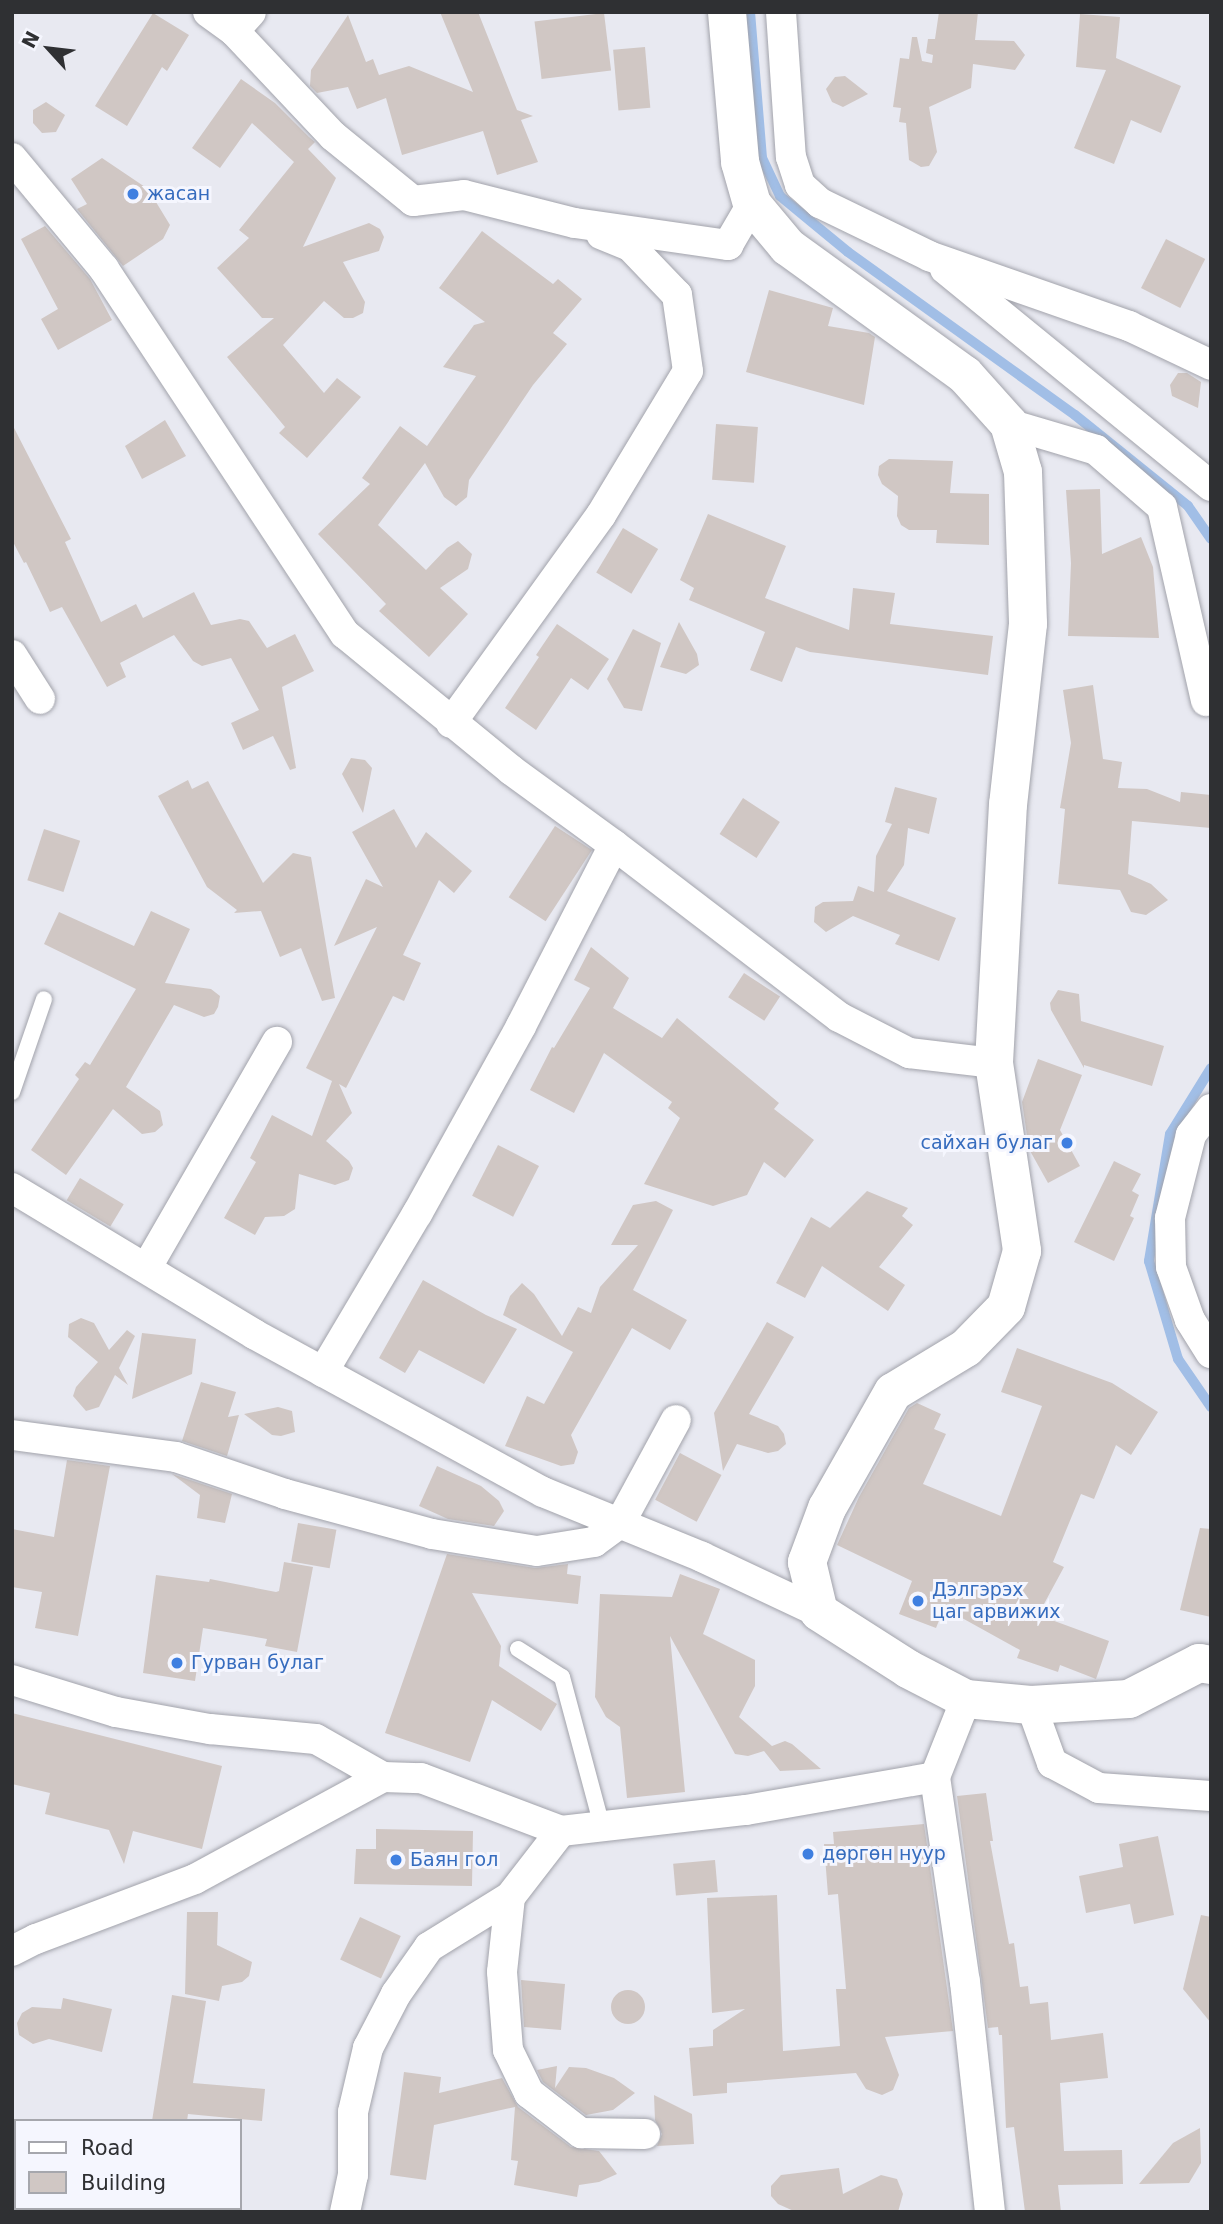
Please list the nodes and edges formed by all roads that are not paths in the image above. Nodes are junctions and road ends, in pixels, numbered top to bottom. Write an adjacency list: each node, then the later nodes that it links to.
1 (208, 12): 4 (street)
2 (727, 12): 6 (street)
3 (781, 12): 8 (street)
4 (242, 22): 7 (street)
5 (12, 158): 15 (street)
6 (752, 204): 7 (street); 10 (street)
7 (575, 223): 15 (street)
8 (929, 256): 9 (street); 11 (street)
9 (1211, 365)
10 (1009, 424): 14 (street); 19 (street)
11 (1211, 486)
12 (12, 655): 13 (street)
13 (40, 699)
14 (1206, 701)
15 (451, 723): 16 (street)
16 (614, 845): 19 (street); 25 (street)
17 (44, 999): 20 (lane)
18 (277, 1042): 23 (street)
19 (994, 1063): 29 (street)
20 (12, 1092)
21 (1211, 1109): 24 (street)
22 (12, 1188): 23 (street)
23 (147, 1267): 25 (street)
24 (1211, 1353)
25 (323, 1372): 28 (street)
26 (676, 1420): 28 (street)
27 (12, 1435): 28 (street)
28 (620, 1523): 29 (street)
29 (819, 1612): 33 (street)
30 (518, 1649): 38 (lane)
31 (1211, 1665): 34 (street)
32 (12, 1680): 35 (street)
33 (966, 1699): 34 (street); 36 (street)
34 (1031, 1705): 37 (street)
35 (383, 1777): 39 (street); 41 (street)
36 (936, 1777): 38 (street); 44 (street)
37 (1211, 1796)
38 (602, 1826): 39 (street)
39 (561, 1831): 40 (street)
40 (510, 1897): 42 (street); 43 (street)
41 (12, 1951)
42 (645, 2134)
43 (345, 2212)
44 (990, 2212)

